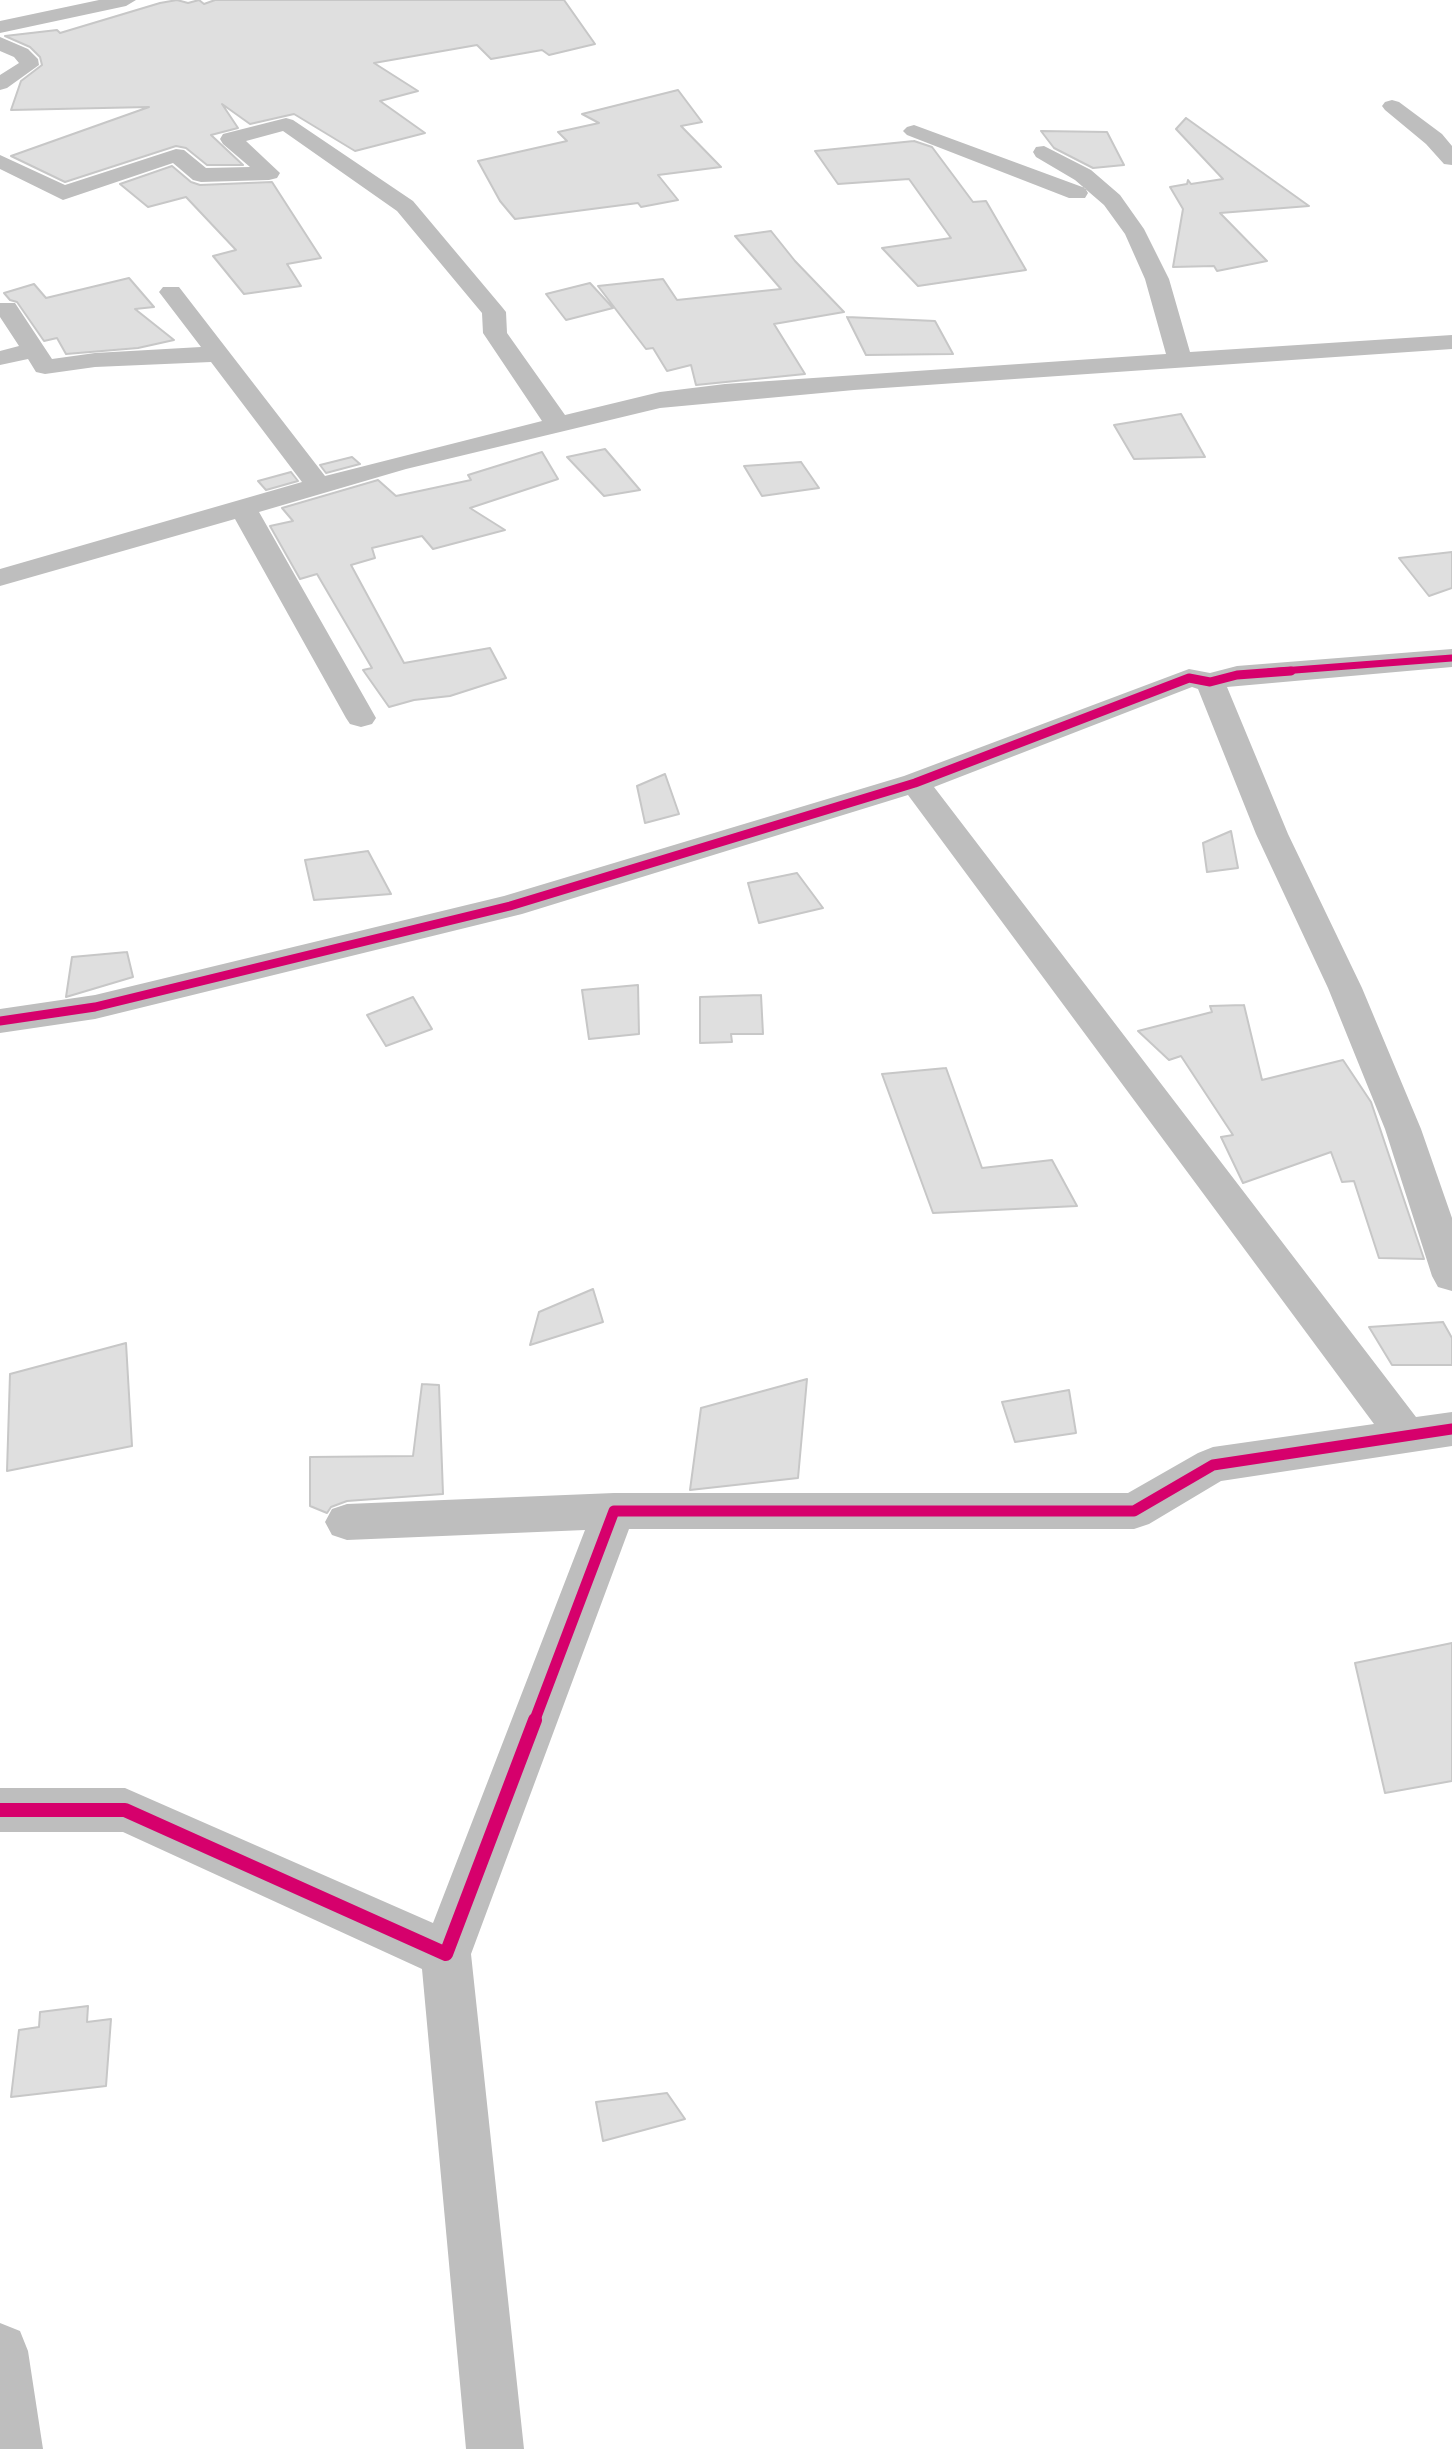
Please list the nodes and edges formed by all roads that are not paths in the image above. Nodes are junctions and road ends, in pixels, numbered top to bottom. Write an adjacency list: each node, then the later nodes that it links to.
1 (126, 0): 2 (street)
2 (0, 27)
3 (0, 43): 4 (street)
4 (0, 84)
5 (1392, 106): 8 (street)
6 (914, 131): 10 (street)
7 (1044, 152): 10 (street)
8 (1452, 159)
9 (0, 161): 18 (street)
10 (1118, 208): 17 (street)
11 (171, 292): 15 (street)
12 (0, 310): 14 (street)
13 (1452, 342): 17 (street)
14 (35, 350): 15 (street); 16 (street)
15 (219, 354): 19 (street)
16 (0, 358)
17 (1180, 359): 18 (street)
18 (557, 423): 19 (street)
19 (319, 486): 20 (street)
20 (248, 507): 21 (street); 24 (street)
21 (3, 572)
22 (1452, 658): 23 (street)
23 (1210, 682): 25 (street); 27 (street)
24 (361, 718)
25 (915, 783): 26 (street); 29 (street)
26 (0, 1021)
27 (1452, 1276)
28 (1452, 1429): 29 (street)
29 (1406, 1435): 30 (street)
30 (614, 1511): 31 (street); 33 (street)
31 (347, 1522)
32 (0, 1810): 33 (street)
33 (446, 1954): 36 (street)
34 (0, 2351): 35 (street)
35 (14, 2449)
36 (495, 2449)

